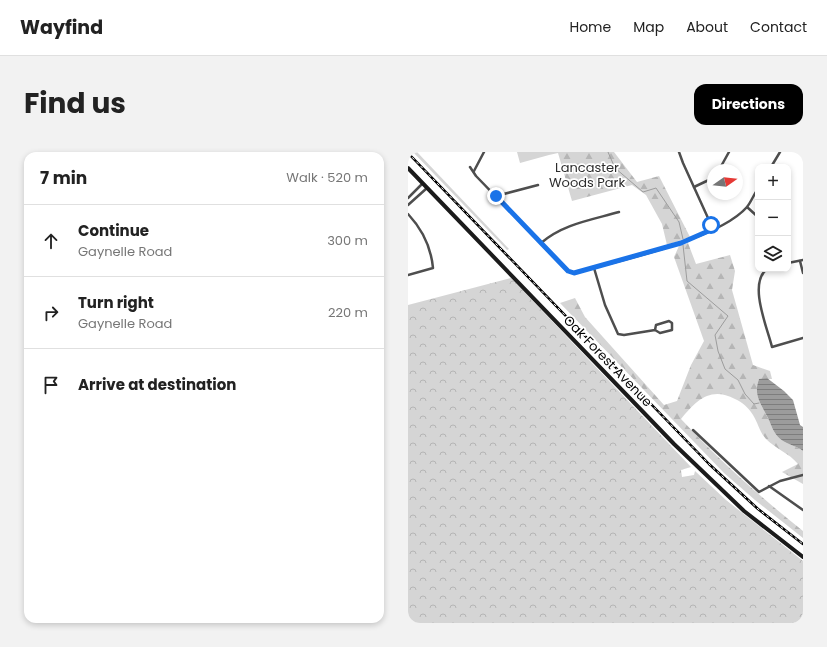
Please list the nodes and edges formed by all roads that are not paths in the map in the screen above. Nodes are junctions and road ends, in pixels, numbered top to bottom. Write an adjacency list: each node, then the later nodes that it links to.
1 (484, 152): 9 (street)
2 (679, 152): 13 (street)
3 (729, 152): 5 (street)
4 (780, 152): 6 (street)
5 (722, 164)
6 (773, 164)
7 (470, 167): 9 (street)
8 (408, 168): 11 (street, Oak Forest Avenue)
9 (474, 171): 16 (street)
10 (707, 181): 13 (street)
11 (423, 183): 14 (street, Oak Forest Avenue); 17 (street)
12 (538, 185): 16 (street)
13 (694, 187): 23 (street)
14 (427, 188): 18 (street); 37 (street, Oak Forest Avenue)
15 (755, 193): 19 (street)
16 (496, 196): 24 (street)
17 (408, 198)
18 (408, 205)
19 (747, 207): 22 (street); 23 (street)
20 (618, 212): 24 (street)
21 (408, 214): 30 (street)
22 (755, 214)
23 (713, 229): 27 (street)
24 (541, 243): 27 (street)
25 (801, 260): 26 (street); 29 (street)
26 (791, 262)
27 (594, 268): 31 (street)
28 (764, 272): 32 (street)
29 (803, 274)
30 (408, 275)
31 (655, 330): 31 (street)
32 (803, 338)
33 (693, 430): 35 (street)
34 (803, 475): 35 (street)
35 (769, 486): 36 (street)
36 (803, 510)
37 (803, 557)

